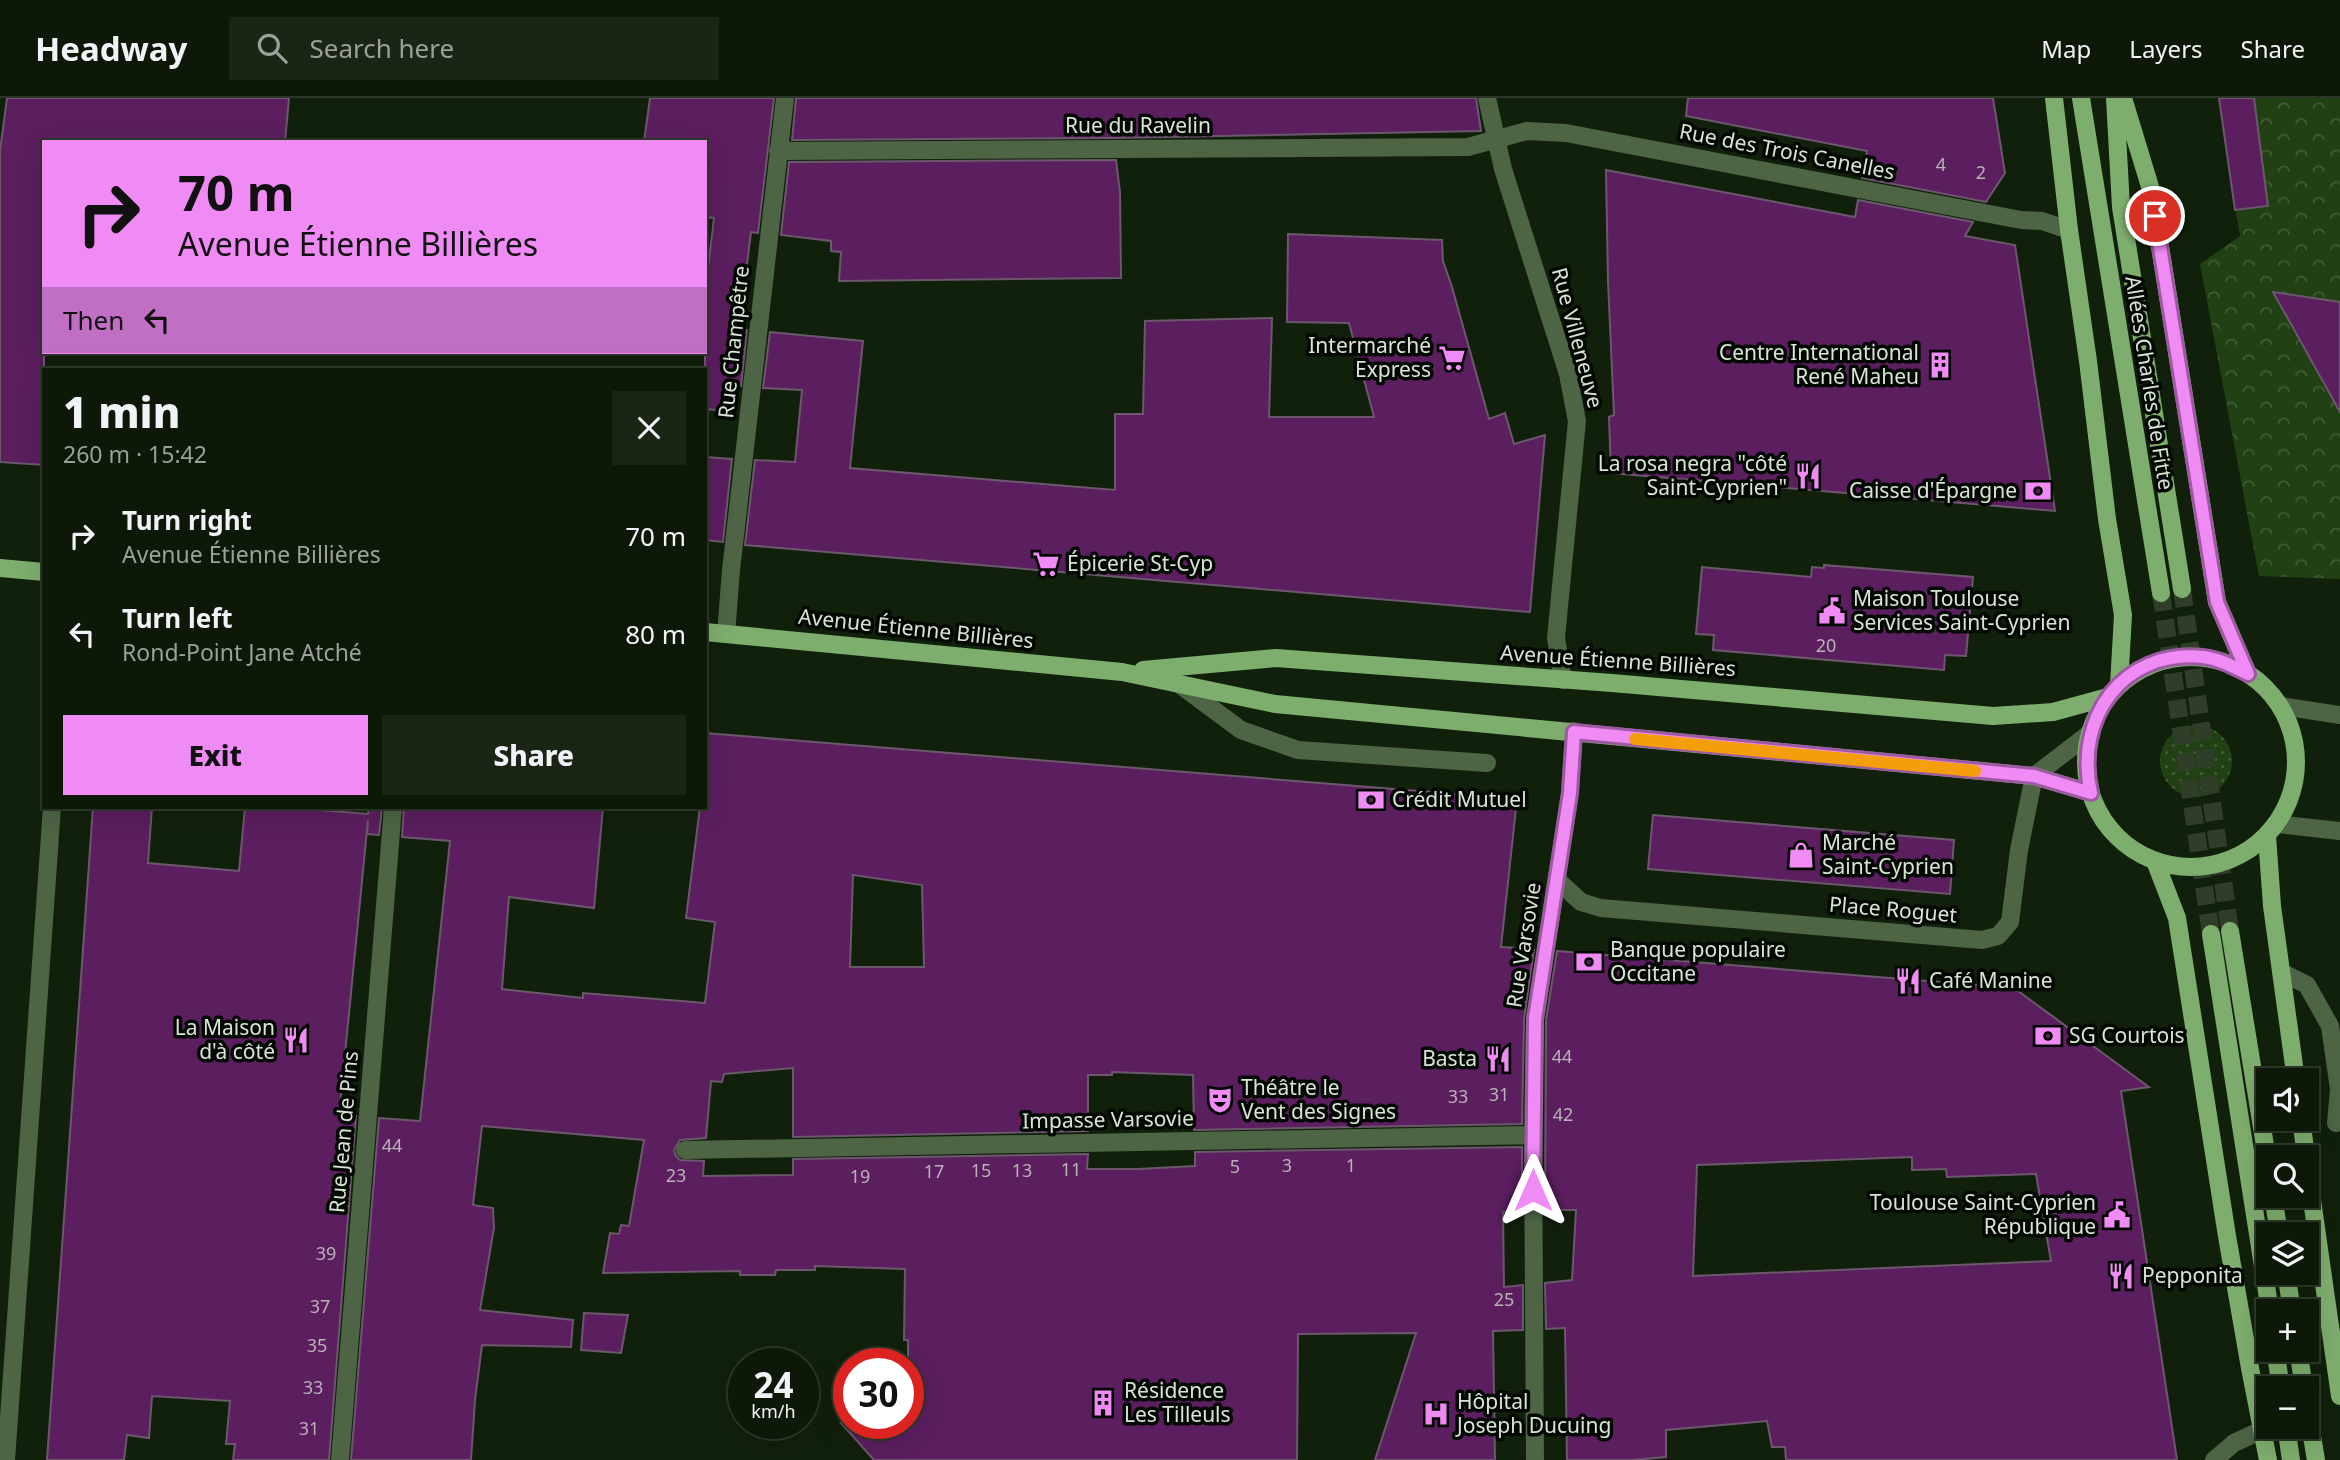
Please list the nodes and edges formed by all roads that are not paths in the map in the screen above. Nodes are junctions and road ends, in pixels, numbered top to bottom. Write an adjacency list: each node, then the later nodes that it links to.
1 (785, 98): 8 (street, Rue Champêtre)
2 (1487, 98): 7 (street, Rue Villeneuve)
3 (2054, 98): 9 (main road)
4 (2081, 98): 13 (main road, Allées Charles de Fitte)
5 (2115, 98): 12 (main road, Allées Charles de Fitte)
6 (2123, 98): 17 (main road)
7 (1496, 139): 8 (street, Rue du Ravelin); 9 (street, Rue des Trois Canelles); 18 (street, Rue Villeneuve)
8 (778, 151): 15 (street, Rue Champêtre)
9 (2068, 230): 20 (main road)
10 (0, 568): 11 (main road)
11 (42, 572)
12 (2182, 589)
13 (2161, 593)
14 (707, 632): 15 (main road, Avenue Étienne Billières)
15 (726, 634): 16 (main road, Avenue Étienne Billières)
16 (1122, 672): 18 (main road, Avenue Étienne Billières); 19 (main road, Avenue Étienne Billières)
17 (2248, 674): 20 (main road); 21 (main road)
18 (1563, 680): 20 (main road, Avenue Étienne Billières)
19 (1179, 684): 23 (main road, Avenue Étienne Billières); 25 (street)
20 (2113, 691): 24 (main road)
21 (2281, 706): 22 (street); 30 (main road)
22 (2340, 715)
23 (1574, 732): 26 (main road, Avenue Étienne Billières); 33 (street, Rue Varsovie)
24 (2089, 734): 26 (street); 27 (main road)
25 (1487, 763)
26 (2034, 776): 27 (main road, Avenue Étienne Billières); 33 (street, Place Roguet)
27 (2091, 793): 32 (main road)
28 (52, 809): 50 (street)
29 (393, 809): 51 (street, Rue Jean de Pins)
30 (2272, 830): 31 (street); 32 (main road); 36 (main road)
31 (2340, 831)
32 (2155, 861): 45 (main road)
33 (1557, 880): 39 (street, Rue Varsovie)
34 (2230, 932): 40 (main road)
35 (2211, 934): 43 (main road)
36 (2281, 972): 37 (main road); 38 (street)
37 (2294, 1068)
38 (2336, 1123)
39 (1532, 1135): 41 (street, Impasse Varsovie); 52 (street, Rue Varsovie)
40 (2265, 1145)
41 (685, 1150)
42 (2313, 1208): 44 (main road)
43 (2268, 1299)
44 (2340, 1396)
45 (2256, 1397)
46 (2256, 1433): 53 (street)
47 (2264, 1439): 54 (main road)
48 (2288, 1439): 55 (main road)
49 (2312, 1439): 56 (main road)
50 (6, 1460)
51 (340, 1460)
52 (1535, 1460)
53 (2214, 1460)
54 (2268, 1460)
55 (2291, 1460)
56 (2316, 1460)

